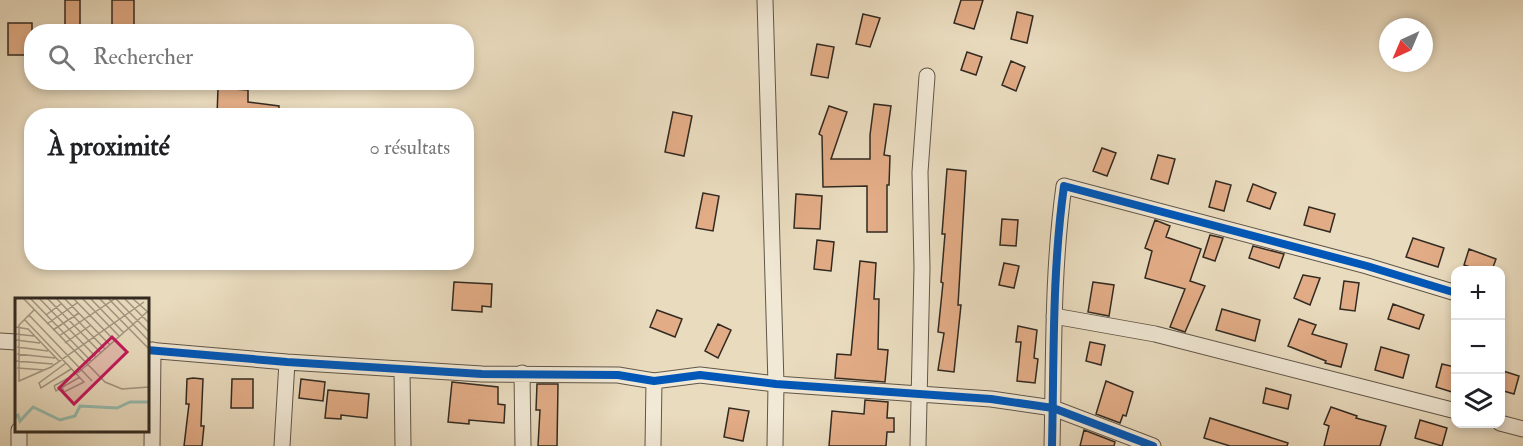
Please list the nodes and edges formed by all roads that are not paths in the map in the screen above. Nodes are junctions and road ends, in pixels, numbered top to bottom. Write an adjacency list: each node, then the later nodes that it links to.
1 (765, 0): 12 (street)
2 (927, 76): 13 (street)
3 (1451, 292): 4 (street)
4 (1054, 316): 14 (street); 15 (street)
5 (0, 341): 6 (street)
6 (15, 342)
7 (150, 350): 8 (street); 18 (street)
8 (287, 362): 9 (street); 19 (street)
9 (402, 370): 10 (street); 20 (street)
10 (522, 373): 11 (street); 21 (street)
11 (654, 381): 12 (street); 22 (street)
12 (776, 384): 13 (street); 23 (street)
13 (918, 394): 14 (street); 24 (street)
14 (1053, 408): 25 (street); 26 (street)
15 (1451, 410)
16 (1505, 424): 17 (street)
17 (1523, 429)
18 (152, 446)
19 (282, 446)
20 (404, 446)
21 (523, 446)
22 (652, 446)
23 (775, 446)
24 (918, 446)
25 (1052, 446)
26 (1153, 446)

